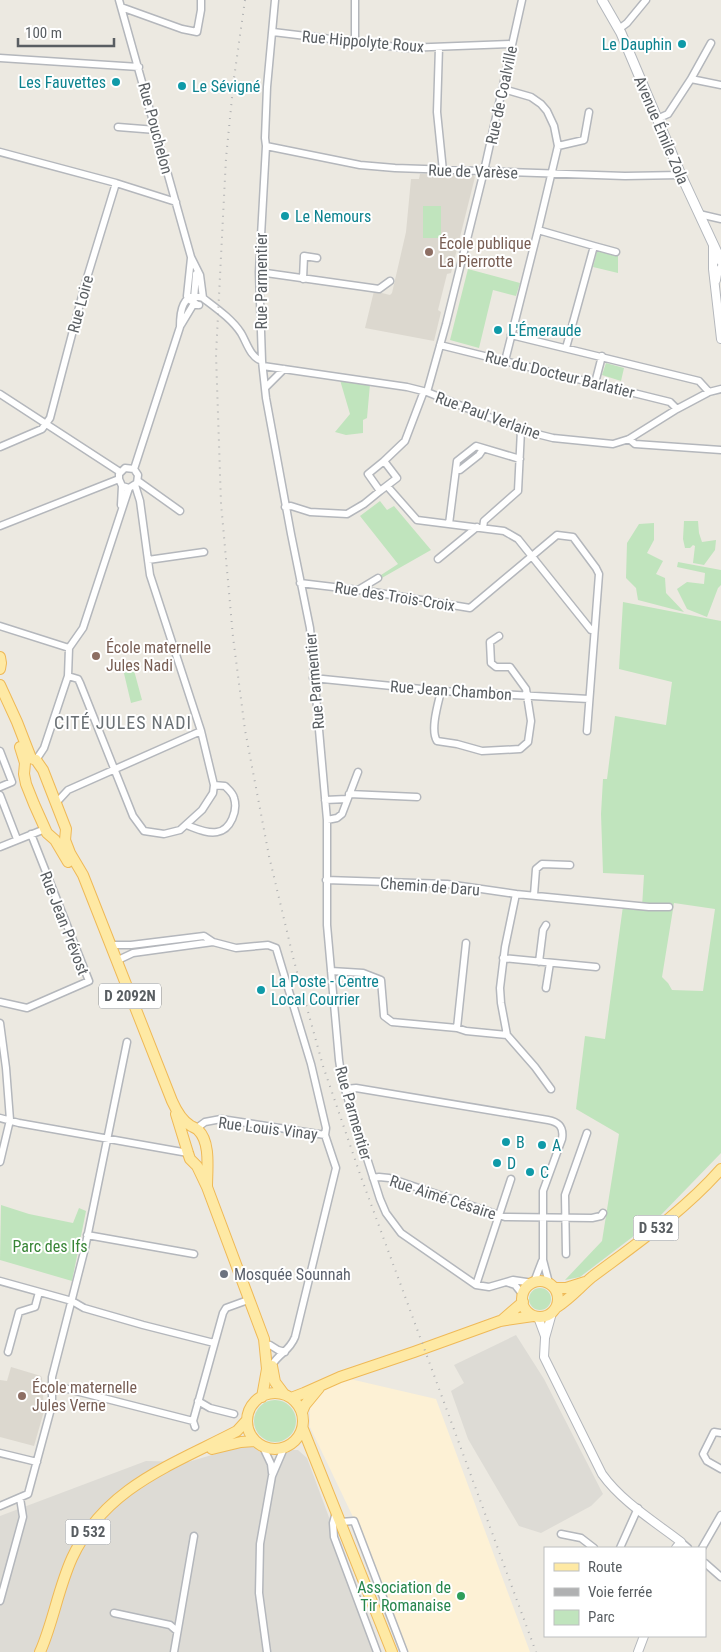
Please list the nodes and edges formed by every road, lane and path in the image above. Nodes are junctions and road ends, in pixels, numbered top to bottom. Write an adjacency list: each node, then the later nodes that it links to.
1 (119, 0): 8 (street, Rue Pouchelon)
2 (201, 0): 8 (street)
3 (275, 0): 10 (street, Rue Parmentier)
4 (355, 0): 11 (street)
5 (522, 0): 13 (street, Rue de Coalville)
6 (602, 0): 9 (main road, Avenue Émile Zola)
7 (646, 0): 9 (street)
8 (121, 7): 16 (street, Rue Pouchelon)
9 (619, 30): 21 (main road, Avenue Émile Zola)
10 (273, 32): 11 (street, Rue Hippolyte Roux); 24 (street, Rue Parmentier)
11 (355, 43): 14 (street, Rue Hippolyte Roux)
12 (711, 43): 17 (street)
13 (512, 44): 14 (street, Rue Hippolyte Roux); 19 (street, Rue de Coalville)
14 (439, 47): 27 (street)
15 (0, 58): 16 (street)
16 (139, 67): 23 (street, Rue Pouchelon)
17 (691, 79): 18 (street); 21 (street)
18 (721, 86)
19 (503, 89): 25 (street); 28 (street, Rue de Coalville)
20 (589, 112): 25 (street)
21 (657, 119): 30 (main road, Avenue Émile Zola)
22 (118, 127): 23 (street)
23 (156, 130): 32 (street, Rue Pouchelon)
24 (266, 146): 27 (street, Rue de Varèse); 44 (street, Rue Parmentier)
25 (558, 146): 29 (street)
26 (0, 152): 31 (street)
27 (443, 170): 28 (street, Rue de Varèse)
28 (484, 171): 29 (street, Rue de Varèse); 52 (street, Rue de Coalville)
29 (550, 174): 30 (street, Rue de Varèse); 35 (street)
30 (681, 175): 33 (main road, Avenue Émile Zola)
31 (116, 183): 32 (street); 67 (street, Rue Loire)
32 (176, 202): 39 (street, Rue Pouchelon)
33 (699, 214): 34 (street); 36 (main road, Avenue Émile Zola)
34 (721, 219)
35 (538, 230): 37 (street); 50 (street)
36 (713, 245): 41 (main road, Avenue Émile Zola); 43 (street)
37 (594, 246): 38 (street); 54 (street)
38 (616, 252)
39 (191, 257): 42 (street); 48 (street)
40 (317, 258): 45 (street)
41 (721, 261): 43 (street)
42 (197, 268): 47 (street); 48 (street)
43 (717, 268): 51 (street)
44 (259, 272): 45 (street); 55 (street, Rue Parmentier)
45 (303, 279): 46 (street)
46 (390, 282)
47 (203, 298): 48 (street); 49 (street)
48 (193, 301): 49 (street); 74 (street)
49 (215, 307): 53 (street)
50 (512, 335): 54 (street); 57 (street)
51 (721, 339)
52 (440, 345): 57 (street, Rue du Docteur Barlatier); 63 (street, Rue de Coalville)
53 (248, 346): 55 (street); 58 (street)
54 (566, 348): 56 (street)
55 (262, 349): 58 (street, Rue Parmentier)
56 (602, 356): 60 (street); 64 (street)
57 (505, 360): 60 (street, Rue du Docteur Barlatier)
58 (262, 363): 59 (street, Rue Paul Verlaine); 61 (street, Rue Parmentier)
59 (284, 369): 61 (street); 63 (street, Rue Paul Verlaine)
60 (595, 383): 66 (street, Rue du Docteur Barlatier)
61 (265, 388): 81 (street, Rue Parmentier)
62 (721, 389): 64 (street)
63 (425, 392): 68 (street, Rue Paul Verlaine); 73 (street, Rue de Coalville)
64 (709, 392): 66 (street)
65 (0, 394): 67 (street)
66 (677, 409): 69 (street)
67 (46, 424): 70 (street); 75 (street)
68 (521, 430): 69 (street, Rue Paul Verlaine); 72 (street)
69 (629, 439): 71 (street, Rue Paul Verlaine)
70 (0, 447)
71 (721, 450)
72 (520, 459): 84 (street); 86 (street)
73 (384, 461): 77 (street); 78 (street, Rue de Coalville)
74 (134, 469): 75 (street); 76 (street)
75 (120, 472): 76 (street)
76 (129, 484): 79 (street); 80 (street); 82 (street); 83 (street); 85 (street)
77 (387, 486): 78 (street); 84 (street)
78 (380, 491): 81 (street)
79 (125, 500): 80 (street); 82 (street)
80 (140, 500): 90 (street)
81 (286, 507): 92 (street, Rue Parmentier)
82 (120, 511): 97 (street)
83 (180, 511)
84 (449, 524): 86 (street)
85 (0, 526)
86 (480, 528): 88 (street); 89 (street)
87 (204, 552): 90 (street)
88 (532, 556): 93 (street, Rue des Trois-Croix); 95 (street); 95 (street, Rue des Trois-Croix)
89 (438, 559)
90 (148, 560): 108 (street)
91 (378, 578): 93 (street)
92 (300, 583): 93 (street, Rue des Trois-Croix); 101 (street, Rue Parmentier)
93 (358, 590)
94 (0, 626): 97 (street)
95 (594, 631): 106 (street, Rue des Trois-Croix)
96 (499, 636): 104 (street)
97 (69, 648): 100 (street)
98 (0, 658): 99 (main road)
99 (0, 669)
100 (68, 676): 110 (street); 111 (street)
101 (313, 678): 103 (street, Rue Jean Chambon); 120 (street, Rue Parmentier)
102 (0, 684): 110 (main road)
103 (442, 691): 104 (street, Rue Jean Chambon); 104 (street)
104 (527, 695): 106 (street, Rue Jean Chambon)
105 (0, 698): 110 (main road)
106 (589, 699): 107 (street, Rue des Trois-Croix)
107 (587, 730)
108 (201, 731): 111 (street); 113 (street)
109 (0, 751): 114 (street)
110 (33, 759): 115 (main road); 124 (main road)
111 (115, 769): 116 (street); 123 (street)
112 (358, 772): 118 (street)
113 (214, 785): 123 (street); 123 (street)
114 (0, 787)
115 (52, 790): 116 (street); 121 (main road)
116 (68, 790): 121 (street)
117 (0, 795): 127 (street)
118 (348, 797): 119 (street); 120 (street); 122 (street)
119 (417, 797)
120 (325, 800): 122 (street, Rue Parmentier)
121 (56, 803): 126 (main road)
122 (327, 820): 131 (street, Rue Parmentier)
123 (186, 825)
124 (45, 829): 125 (street); 128 (main road)
125 (31, 834): 127 (street); 149 (street, Rue Jean Prévost)
126 (65, 835): 128 (main road); 132 (main road, D 2092N)
127 (17, 839): 129 (street)
128 (55, 840): 132 (main road, D 2092N)
129 (0, 847)
130 (570, 865): 134 (street)
131 (326, 880): 133 (street, Chemin de Daru); 147 (street, Rue Parmentier)
132 (89, 891): 139 (main road, D 2092N)
133 (516, 894): 134 (street, Chemin de Daru); 142 (street)
134 (534, 895): 135 (street, Chemin de Daru)
135 (669, 907)
136 (546, 925): 144 (street)
137 (213, 942): 140 (street); 141 (street); 161 (street)
138 (466, 942): 151 (street)
139 (110, 945): 140 (street); 143 (main road, D 2092N)
140 (131, 945): 141 (street)
141 (133, 952): 143 (street)
142 (503, 958): 144 (street); 152 (street)
143 (116, 960): 156 (main road, D 2092N)
144 (539, 962): 145 (street)
145 (550, 963): 146 (street); 148 (street)
146 (596, 967)
147 (330, 971): 151 (street); 154 (street, Rue Parmentier)
148 (546, 988)
149 (0, 1002)
150 (0, 1023): 158 (street)
151 (457, 1028): 152 (street)
152 (507, 1035): 155 (street)
153 (127, 1042): 162 (street)
154 (345, 1089): 169 (street, Rue Parmentier); 173 (street)
155 (551, 1090)
156 (172, 1101): 159 (main road, D 2092N); 163 (main road, D 2092N)
157 (0, 1118): 158 (street)
158 (10, 1120): 162 (street); 166 (street)
159 (194, 1128): 161 (street, Rue Louis Vinay); 163 (main road); 167 (main road)
160 (587, 1133): 174 (street)
161 (325, 1134): 197 (street, Rue Louis Vinay)
162 (106, 1138): 164 (street); 175 (street)
163 (184, 1138): 164 (street); 165 (main road)
164 (173, 1150): 165 (street)
165 (188, 1153): 167 (main road)
166 (0, 1162)
167 (201, 1162): 184 (main road)
168 (721, 1169): 179 (main road, D 532)
169 (373, 1178): 172 (street, Rue Aimé Césaire); 183 (street, Rue Parmentier)
170 (511, 1179): 172 (street)
171 (603, 1213): 174 (street, Rue Aimé Césaire)
172 (499, 1216): 173 (street, Rue Aimé Césaire); 183 (street)
173 (542, 1217): 174 (street, Rue Aimé Césaire); 178 (street)
174 (565, 1217): 177 (street)
175 (88, 1235): 176 (street); 189 (street)
176 (194, 1254)
177 (566, 1254)
178 (543, 1260): 182 (street); 185 (street)
179 (587, 1281): 185 (main road, D 532); 190 (main road, D 532)
180 (0, 1282): 186 (street)
181 (505, 1282): 182 (street); 183 (street); 187 (street)
182 (534, 1282): 185 (main road); 187 (main road)
183 (476, 1285)
184 (246, 1286): 188 (main road); 195 (main road)
185 (552, 1286): 190 (main road)
186 (39, 1292): 189 (street); 196 (street)
187 (523, 1298): 191 (main road); 192 (main road)
188 (248, 1300): 194 (street); 202 (main road)
189 (72, 1301): 194 (street); 200 (street)
190 (555, 1310): 191 (main road); 193 (street)
191 (536, 1316): 192 (main road); 193 (street)
192 (500, 1321): 199 (main road)
193 (545, 1338): 219 (street)
194 (214, 1343): 203 (street)
195 (270, 1345): 197 (street); 198 (main road)
196 (8, 1352)
197 (285, 1352): 198 (street, Rue Louis Vinay)
198 (272, 1365): 201 (main road)
199 (323, 1384): 201 (main road); 204 (main road)
200 (52, 1387): 203 (street); 214 (street)
201 (287, 1396): 202 (main road); 204 (main road)
202 (262, 1397): 206 (main road)
203 (198, 1401): 205 (street)
204 (302, 1412): 207 (main road)
205 (234, 1414)
206 (247, 1420): 209 (main road); 212 (main road, D 532)
207 (302, 1429): 210 (main road); 213 (main road)
208 (721, 1432): 215 (street)
209 (259, 1444): 210 (main road); 212 (main road, D 532); 216 (street)
210 (287, 1447): 213 (main road); 216 (street)
211 (0, 1454): 214 (street)
212 (189, 1455): 235 (main road, D 532)
213 (314, 1457): 220 (main road)
214 (37, 1462): 217 (street)
215 (721, 1469)
216 (272, 1476): 237 (street)
217 (20, 1498): 218 (street); 231 (street)
218 (0, 1506)
219 (638, 1508): 225 (street); 227 (street)
220 (337, 1511): 222 (main road); 238 (street)
221 (721, 1515): 228 (street)
222 (340, 1522): 239 (main road); 240 (street)
223 (561, 1534): 226 (street)
224 (194, 1536): 233 (street)
225 (679, 1545)
226 (593, 1547)
227 (620, 1547)
228 (703, 1547)
229 (706, 1564): 230 (street)
230 (721, 1577)
231 (0, 1601)
232 (114, 1612): 233 (street)
233 (177, 1631): 236 (street)
234 (644, 1637): 241 (street)
235 (40, 1652)
236 (174, 1652)
237 (268, 1652)
238 (377, 1652)
239 (392, 1652)
240 (404, 1652)
241 (638, 1652)

